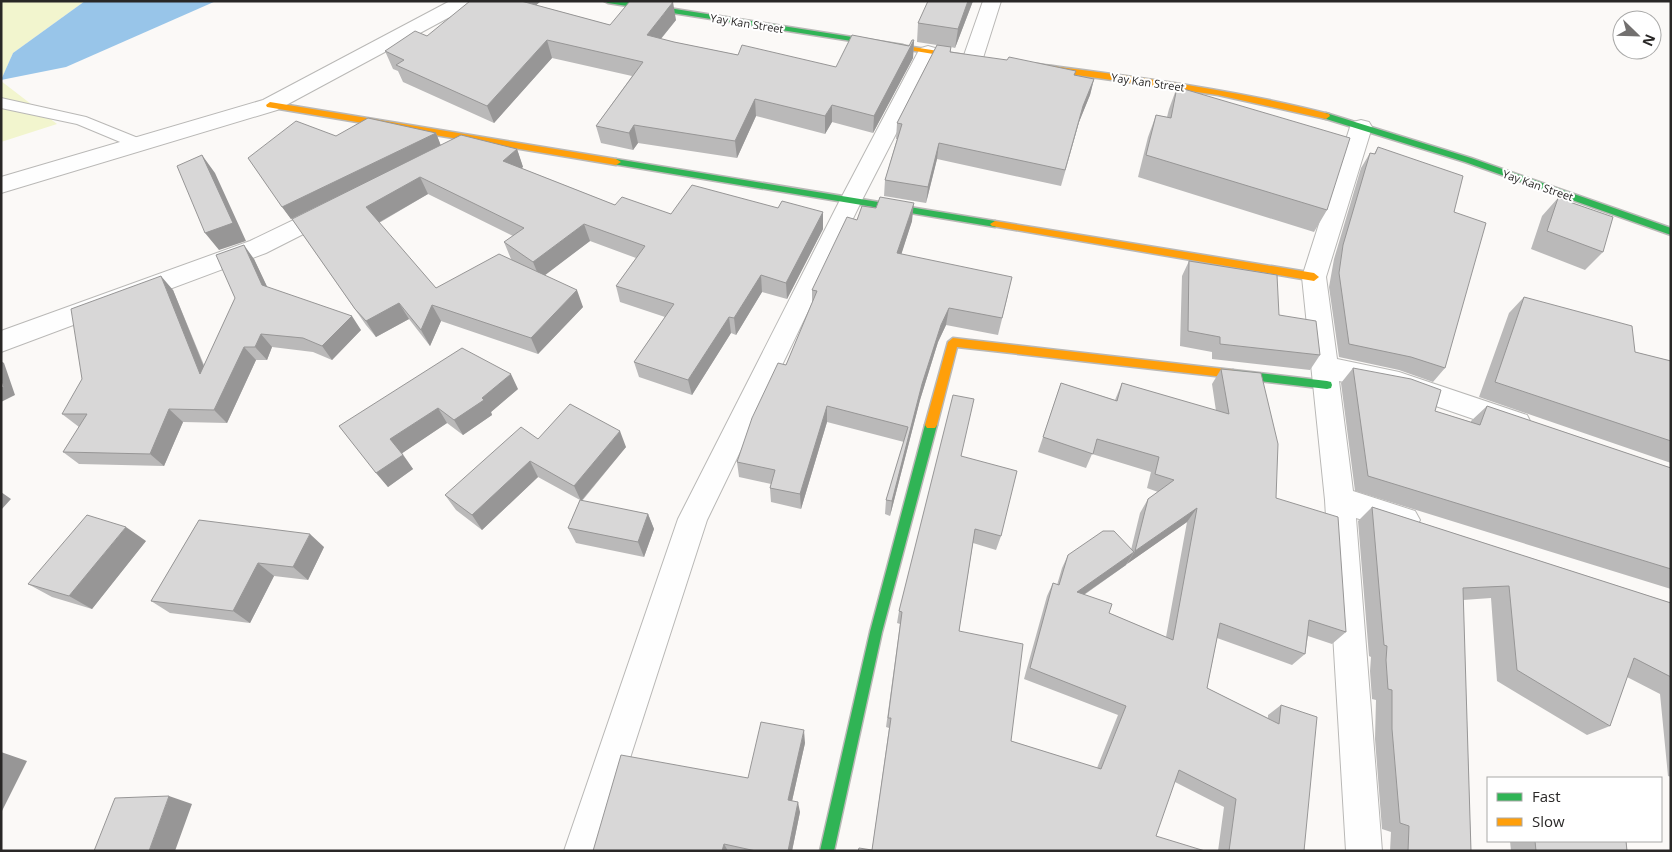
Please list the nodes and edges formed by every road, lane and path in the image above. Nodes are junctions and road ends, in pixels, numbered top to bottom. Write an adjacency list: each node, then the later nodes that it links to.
1 (465, 1): 8 (street)
2 (608, 1): 4 (street, Yay Kan Street)
3 (992, 1): 5 (street)
4 (928, 52): 5 (street, Yay Kan Street); 15 (street)
5 (978, 59)
6 (1021, 65): 9 (street, Yay Kan Street)
7 (1, 103): 11 (lane)
8 (270, 105): 10 (street); 11 (street)
9 (1362, 127): 16 (street, Yay Kan Street); 17 (street)
10 (474, 139): 12 (street); 15 (street)
11 (137, 144): 13 (street)
12 (439, 156)
13 (1, 185)
14 (353, 200): 18 (street)
15 (850, 202): 17 (street); 23 (street)
16 (1671, 232)
17 (1314, 277): 19 (street)
18 (1, 342)
19 (1326, 376): 20 (street); 21 (street); 24 (street)
20 (1541, 432)
21 (1340, 500): 22 (street); 25 (street)
22 (1434, 530)
23 (582, 851)
24 (827, 851)
25 (1364, 851)

